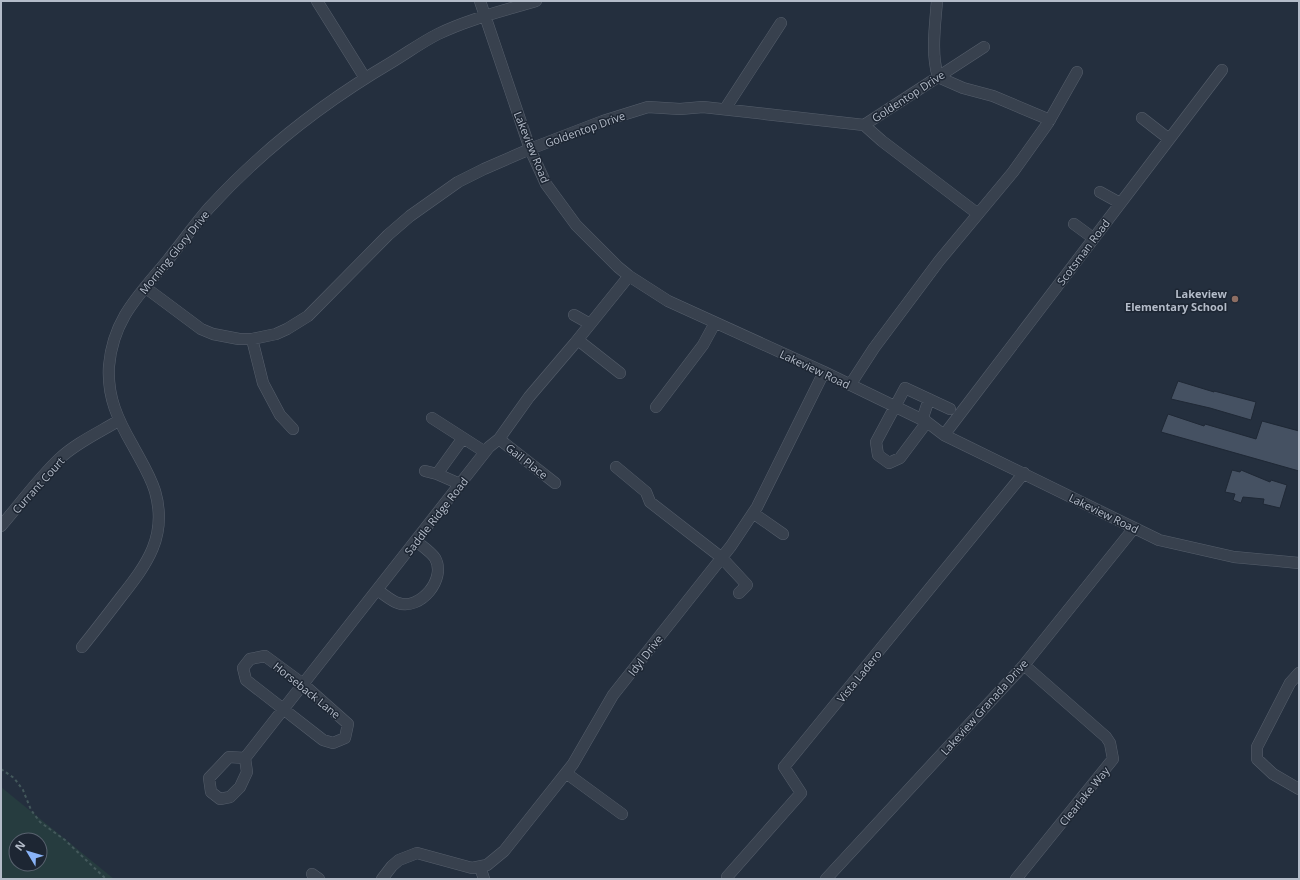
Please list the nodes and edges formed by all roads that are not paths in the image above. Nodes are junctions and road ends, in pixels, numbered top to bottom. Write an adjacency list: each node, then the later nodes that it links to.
1 (317, 1): 11 (street)
2 (480, 1): 5 (street, Lakeview Road)
3 (536, 1): 5 (street, Morning Glory Drive)
4 (937, 1): 10 (street)
5 (485, 16): 11 (street, Morning Glory Drive); 17 (street, Lakeview Road)
6 (781, 23): 12 (street)
7 (984, 47): 10 (street, Goldentop Drive)
8 (1222, 70): 16 (street, Scotsman Road)
9 (1077, 72): 14 (street)
10 (938, 77): 14 (street); 15 (street, Goldentop Drive)
11 (365, 78): 24 (street, Morning Glory Drive)
12 (725, 109): 15 (street, Goldentop Drive); 17 (street, Goldentop Drive)
13 (1142, 118): 16 (street)
14 (1050, 120): 20 (street)
15 (864, 124): 20 (street)
16 (1169, 139): 19 (street, Scotsman Road)
17 (530, 149): 23 (street, Lakeview Road); 28 (street, Goldentop Drive)
18 (1100, 192): 19 (street)
19 (1120, 203): 22 (street, Scotsman Road)
20 (978, 214): 32 (street)
21 (1074, 224): 22 (street)
22 (1093, 238): 41 (street, Scotsman Road)
23 (629, 276): 26 (street, Lakeview Road); 27 (street, Saddle Ridge Road)
24 (146, 288): 28 (street, Goldentop Drive); 38 (street, Morning Glory Drive)
25 (574, 315): 27 (street)
26 (715, 323): 31 (street, Lakeview Road); 34 (street)
27 (590, 324): 29 (street, Saddle Ridge Road)
28 (252, 338): 40 (street)
29 (578, 340): 30 (street); 43 (street, Saddle Ridge Road)
30 (620, 372)
31 (824, 372): 32 (street, Lakeview Road); 51 (street, Idyl Drive)
32 (850, 385): 35 (street, Lakeview Road)
33 (929, 399): 35 (street); 36 (street); 39 (street)
34 (656, 407)
35 (895, 407): 39 (street, Lakeview Road); 39 (street)
36 (950, 409)
37 (432, 418): 42 (street)
38 (118, 421): 52 (street, Currant Court); 60 (street, Morning Glory Drive)
39 (924, 421): 41 (street, Lakeview Road)
40 (293, 430)
41 (944, 435): 47 (street, Lakeview Road)
42 (463, 438): 44 (street); 48 (street)
43 (499, 439): 44 (street, Saddle Ridge Road); 49 (street, Gail Place)
44 (485, 452): 50 (street, Saddle Ridge Road)
45 (616, 467): 56 (street)
46 (425, 471): 48 (street)
47 (1024, 473): 53 (street, Lakeview Road); 70 (street, Vista Ladero)
48 (437, 474): 50 (street)
49 (555, 483)
50 (460, 484): 55 (street, Saddle Ridge Road)
51 (753, 513): 54 (street); 56 (street, Idyl Drive)
52 (1, 526)
53 (1134, 528): 57 (street, Lakeview Road); 61 (street, Lakeview Granada Drive)
54 (782, 534)
55 (416, 541): 58 (street, Saddle Ridge Road); 58 (street)
56 (722, 558): 59 (street); 66 (street, Idyl Drive)
57 (1299, 563)
58 (377, 590): 63 (street, Saddle Ridge Road)
59 (739, 593)
60 (82, 647)
61 (1024, 665): 73 (street, Lakeview Granada Drive); 74 (street, Clearlake Way)
62 (1299, 673): 67 (street)
63 (303, 684): 64 (street, Saddle Ridge Road); 64 (street, Horseback Lane); 64 (street, Horseback Lane)
64 (283, 710): 65 (street, Saddle Ridge Road)
65 (244, 758)
66 (566, 773): 68 (street); 69 (street, Idyl Drive)
67 (1299, 789)
68 (622, 814)
69 (480, 867): 71 (street); 72 (street)
70 (727, 878)
71 (382, 879)
72 (484, 879)
73 (826, 879)
74 (1016, 879)

